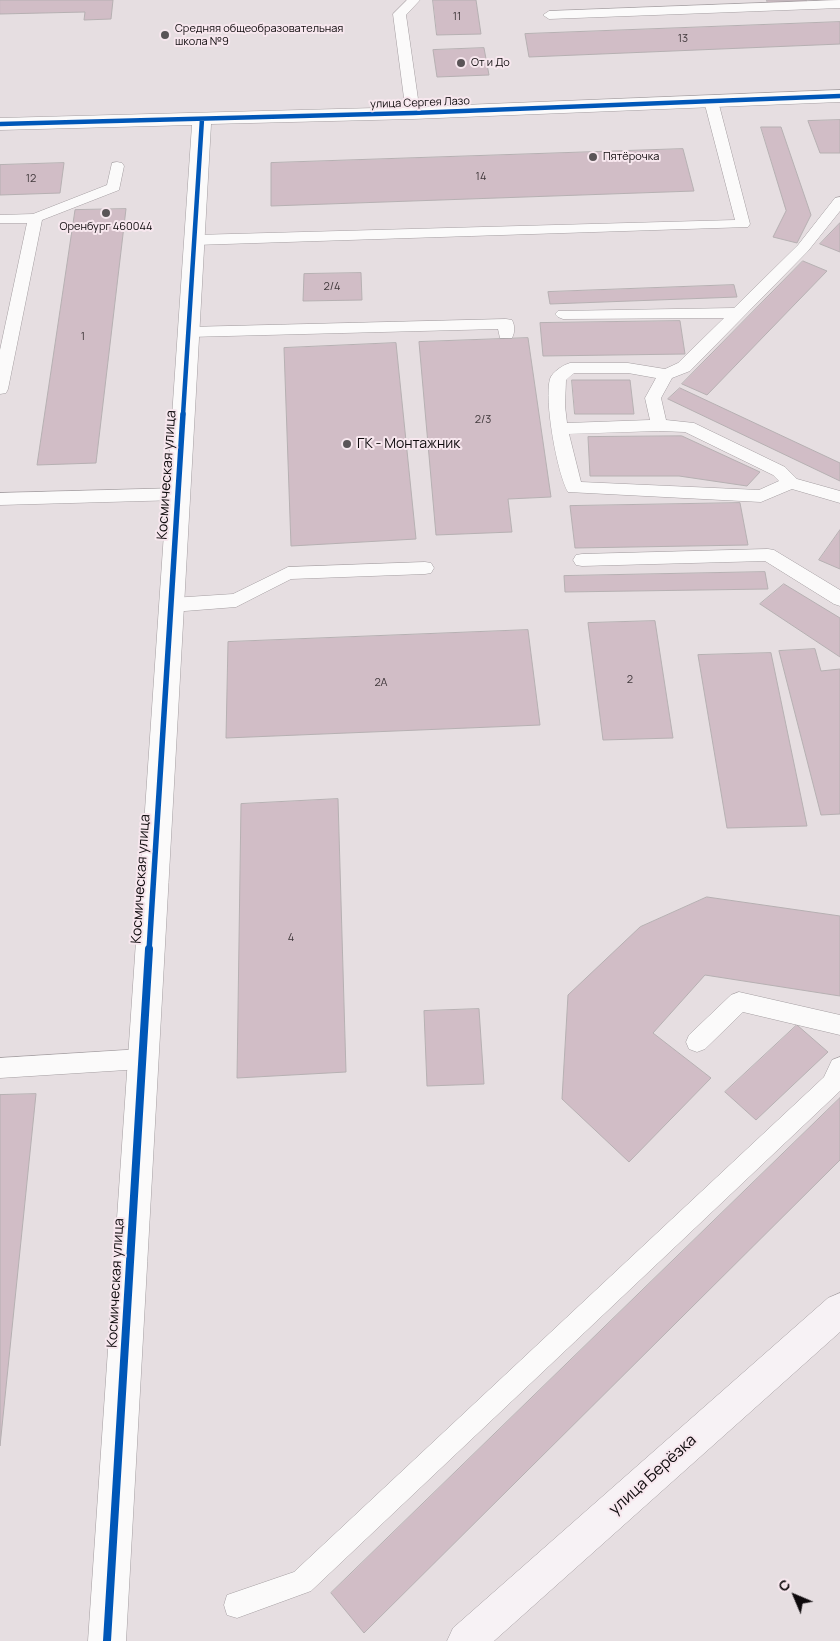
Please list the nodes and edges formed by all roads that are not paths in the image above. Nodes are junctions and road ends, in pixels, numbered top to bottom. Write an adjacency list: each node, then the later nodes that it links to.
1 (414, 0): 7 (lane)
2 (719, 4): 3 (lane); 4 (lane)
3 (840, 4)
4 (549, 15)
5 (840, 96): 6 (street, улица Сергея Лазо)
6 (711, 101): 7 (street, улица Сергея Лазо); 14 (lane)
7 (413, 113): 8 (street, улица Сергея Лазо)
8 (202, 119): 9 (street, улица Сергея Лазо); 14 (street, Космическая улица)
9 (0, 124)
10 (117, 166): 12 (lane)
11 (840, 201): 15 (lane)
12 (35, 218): 13 (lane); 20 (lane)
13 (0, 219)
14 (195, 240): 17 (street, Космическая улица)
15 (738, 313): 16 (lane); 19 (lane)
16 (563, 314)
17 (189, 332): 18 (lane); 24 (street, Космическая улица)
18 (506, 334)
19 (666, 374): 21 (lane); 22 (lane)
20 (0, 389)
21 (659, 425): 22 (lane); 23 (lane)
22 (559, 429): 23 (lane)
23 (791, 483): 25 (lane)
24 (179, 494): 26 (lane); 30 (street, Космическая улица)
25 (840, 497)
26 (0, 499)
27 (582, 560): 29 (lane)
28 (425, 568): 30 (lane)
29 (840, 599)
30 (172, 605): 33 (street, Космическая улица)
31 (840, 1025): 32 (lane)
32 (697, 1042)
33 (142, 1059): 35 (lane); 38 (street, Космическая улица)
34 (840, 1067): 37 (lane)
35 (0, 1068)
36 (840, 1310): 39 (main road, улица Берёзка)
37 (237, 1604)
38 (107, 1641)
39 (466, 1641)

